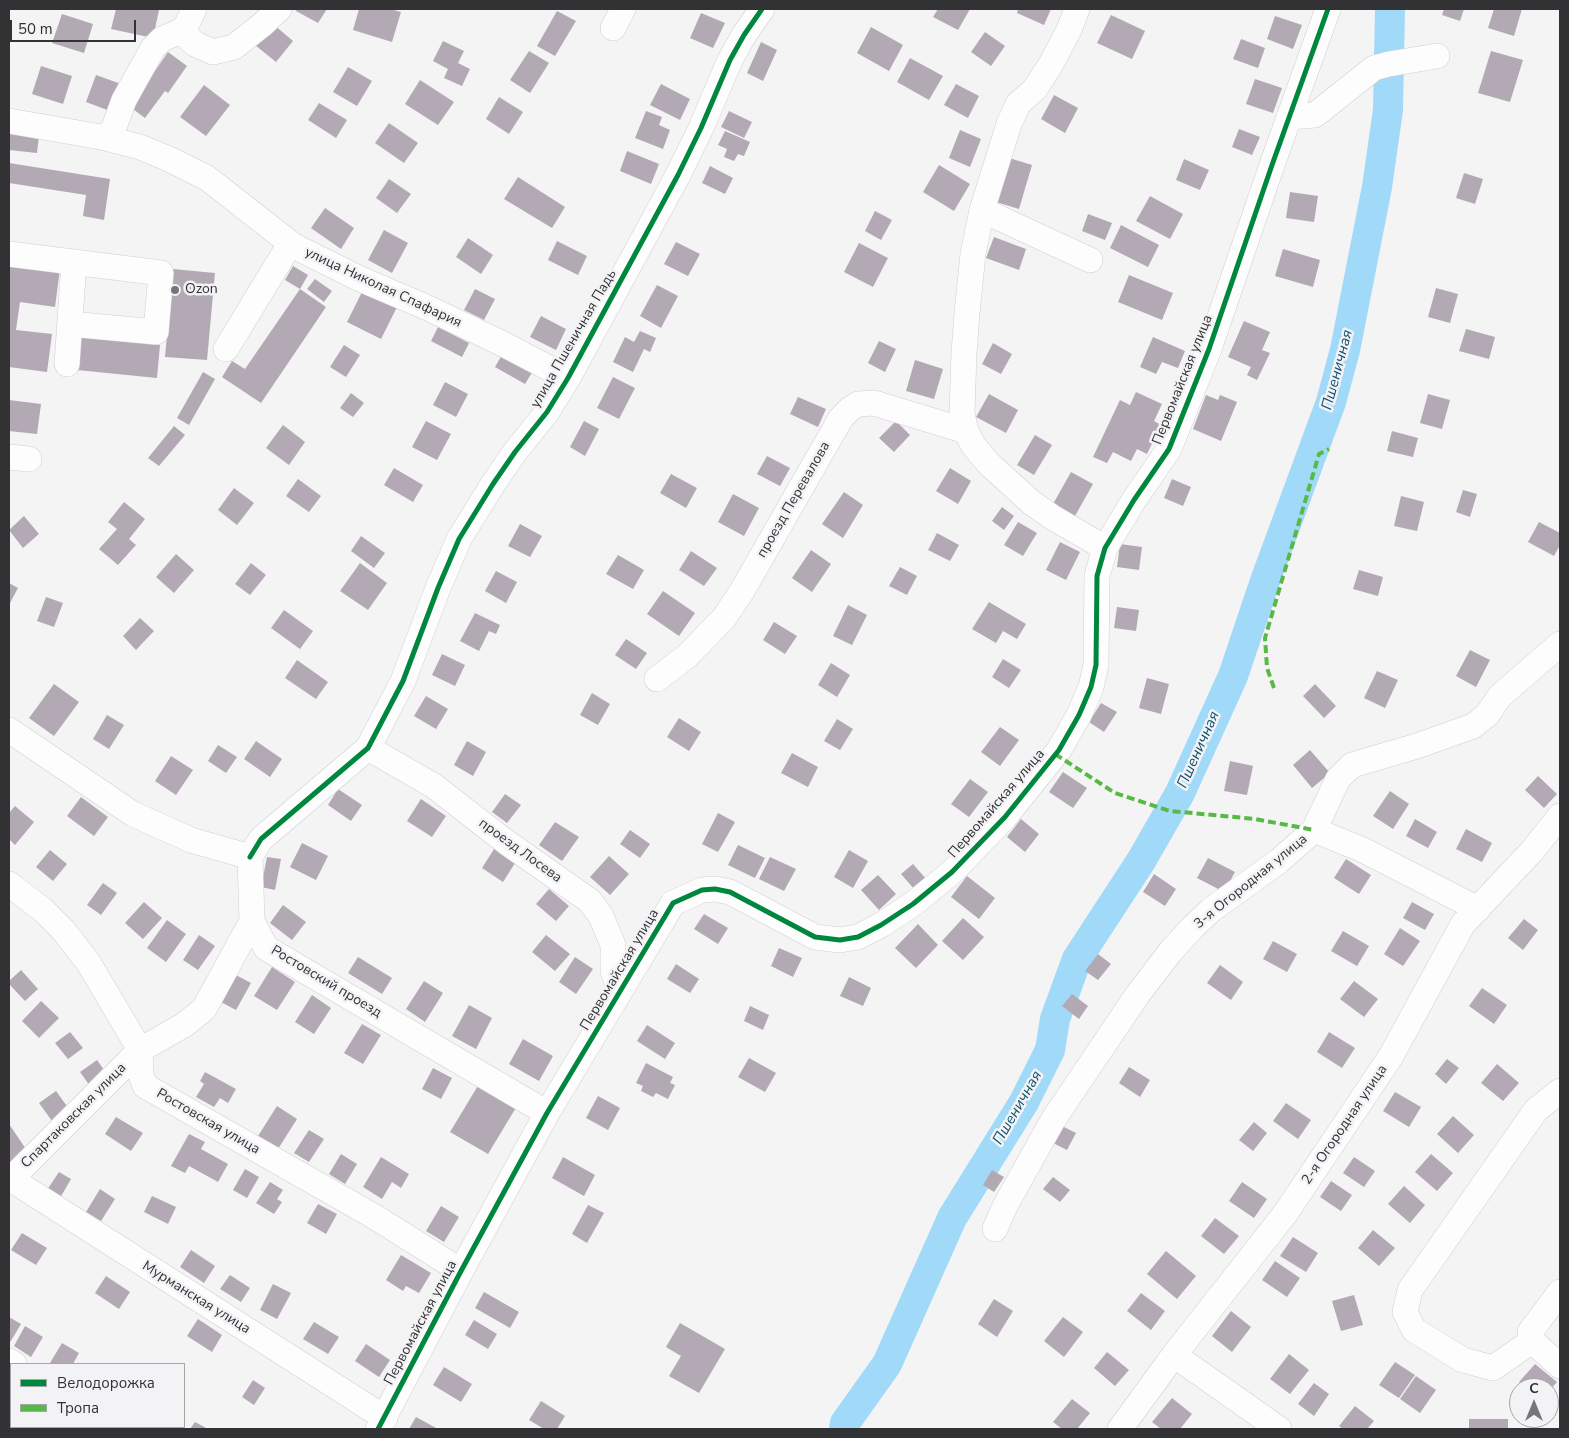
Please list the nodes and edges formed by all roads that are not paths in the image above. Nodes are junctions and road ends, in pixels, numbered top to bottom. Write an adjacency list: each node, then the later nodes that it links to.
1 (194, 9): 6 (street)
2 (279, 9): 6 (street)
3 (762, 9): 19 (street, улица Пшеничная Падь)
4 (1077, 9): 11 (street)
5 (1328, 9): 8 (street, Первомайская улица)
6 (181, 31): 10 (street)
7 (1437, 56): 8 (street)
8 (1289, 117): 21 (street, Первомайская улица)
9 (9, 121): 10 (street, улица Николая Спафария)
10 (101, 137): 12 (street, улица Николая Спафария)
11 (982, 210): 14 (street); 20 (street)
12 (290, 244): 17 (street); 19 (street, улица Николая Спафария)
13 (9, 254): 15 (street)
14 (1090, 260)
15 (74, 262): 16 (street); 16 (street)
16 (70, 324): 18 (street)
17 (226, 349)
18 (67, 364)
19 (568, 378): 25 (street, улица Пшеничная Падь)
20 (966, 430): 21 (street); 23 (street, проезд Перевалова)
21 (1105, 548): 32 (street, Первомайская улица)
22 (1560, 644): 27 (street, 3-я Огородная улица)
23 (657, 679)
24 (9, 730): 28 (street)
25 (368, 748): 28 (street, улица Пшеничная Падь); 32 (street, проезд Лосева)
26 (1560, 816): 30 (street, 2-я Огородная улица)
27 (1314, 830): 30 (street); 37 (street, 3-я Огородная улица)
28 (250, 857): 31 (street, Ростовский проезд)
29 (9, 884): 33 (street, Ростовская улица)
30 (1478, 909): 41 (street, 2-я Огородная улица)
31 (252, 921): 33 (street, Спартаковская улица); 35 (street, Ростовский проезд)
32 (620, 991): 35 (street, Первомайская улица)
33 (140, 1050): 36 (street, Спартаковская улица); 38 (street, Ростовская улица)
34 (1560, 1091): 40 (street)
35 (547, 1113): 38 (street, Первомайская улица)
36 (9, 1179): 43 (street, Мурманская улица)
37 (994, 1229)
38 (461, 1271): 43 (street, Первомайская улица)
39 (1560, 1292): 40 (street)
40 (1532, 1341): 42 (street)
41 (1174, 1355): 44 (street, 2-я Огородная улица); 45 (street)
42 (1560, 1366)
43 (382, 1423)
44 (1120, 1429)
45 (1279, 1429)

